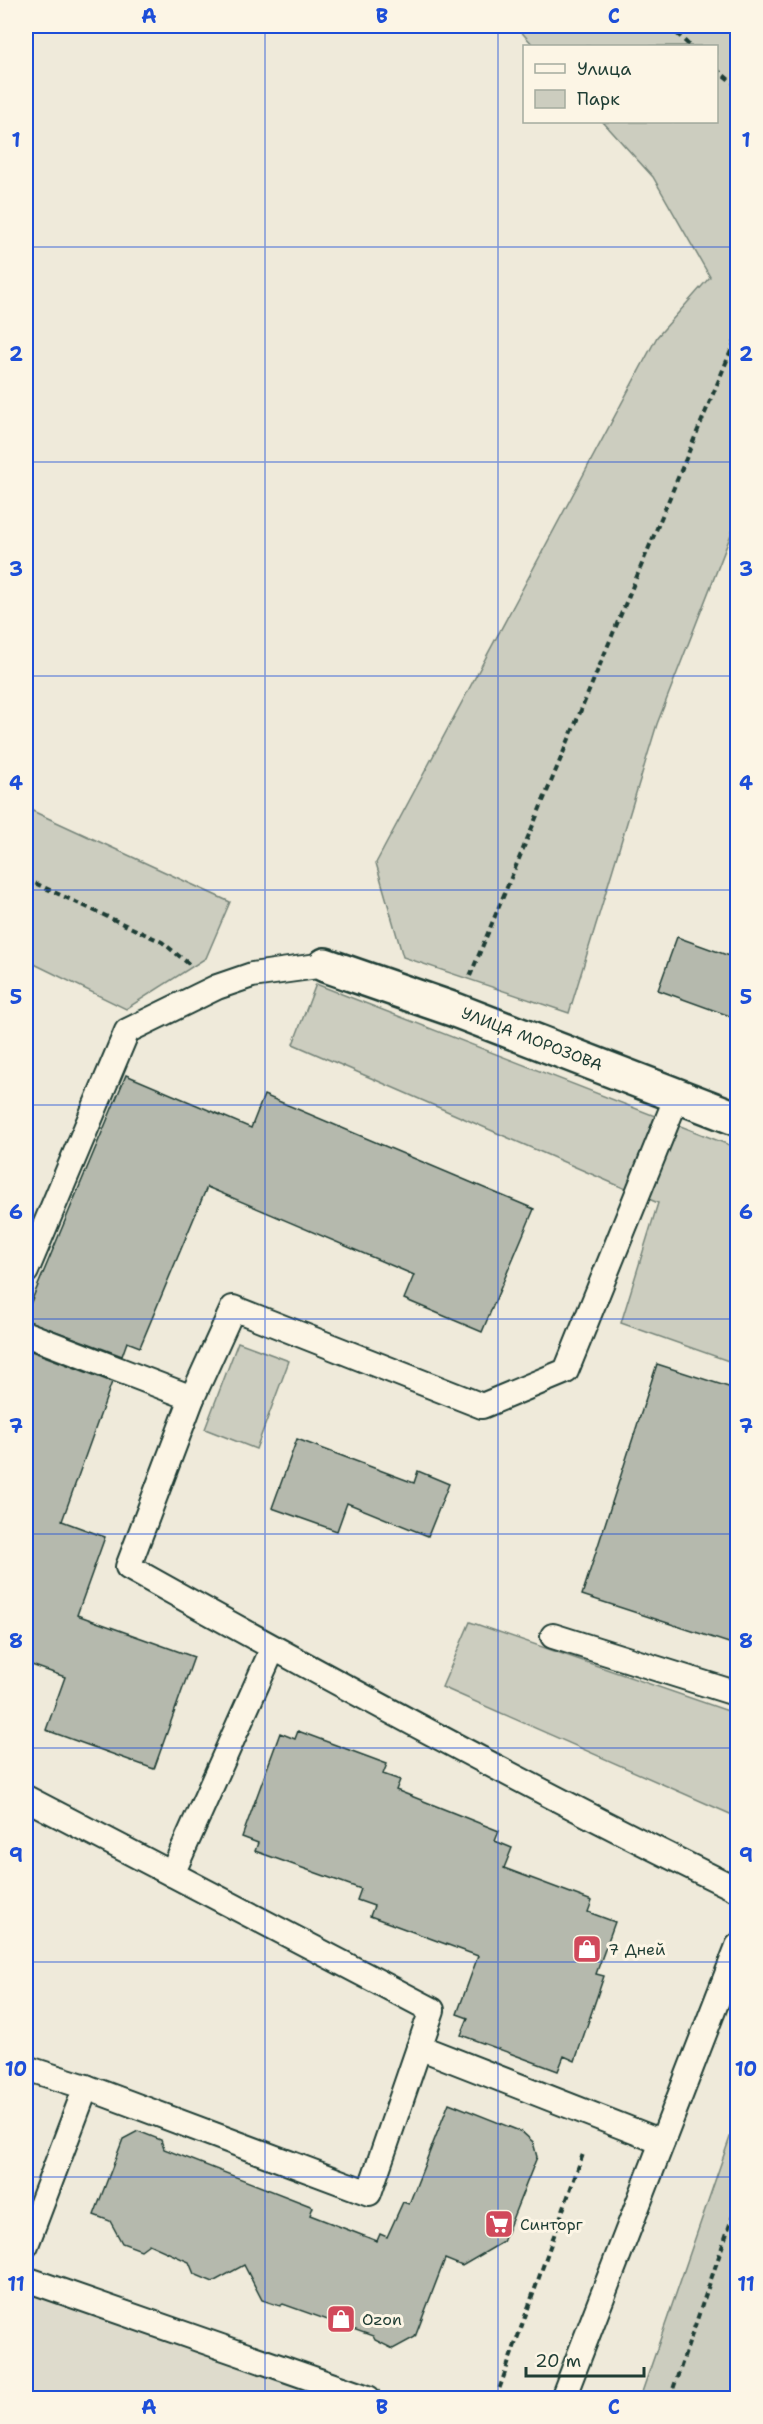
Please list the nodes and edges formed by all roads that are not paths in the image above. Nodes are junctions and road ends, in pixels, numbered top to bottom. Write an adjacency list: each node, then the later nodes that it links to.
1 (325, 965): 2 (street, УЛИЦА МОРОЗОВА); 4 (lane)
2 (678, 1094): 3 (street, УЛИЦА МОРОЗОВА); 6 (lane)
3 (738, 1119)
4 (26, 1272)
5 (26, 1334): 6 (lane)
6 (192, 1398): 8 (lane)
7 (553, 1636): 9 (lane)
8 (273, 1648): 11 (lane); 12 (lane)
9 (738, 1694)
10 (28, 1805): 11 (lane)
11 (172, 1874): 14 (lane)
12 (738, 1890)
13 (738, 1946): 17 (lane)
14 (419, 2047): 16 (lane); 17 (lane)
15 (26, 2068): 16 (lane)
16 (86, 2087): 18 (lane)
17 (663, 2142): 21 (lane)
18 (26, 2246)
19 (26, 2279): 20 (lane)
20 (368, 2398)
21 (563, 2398)

